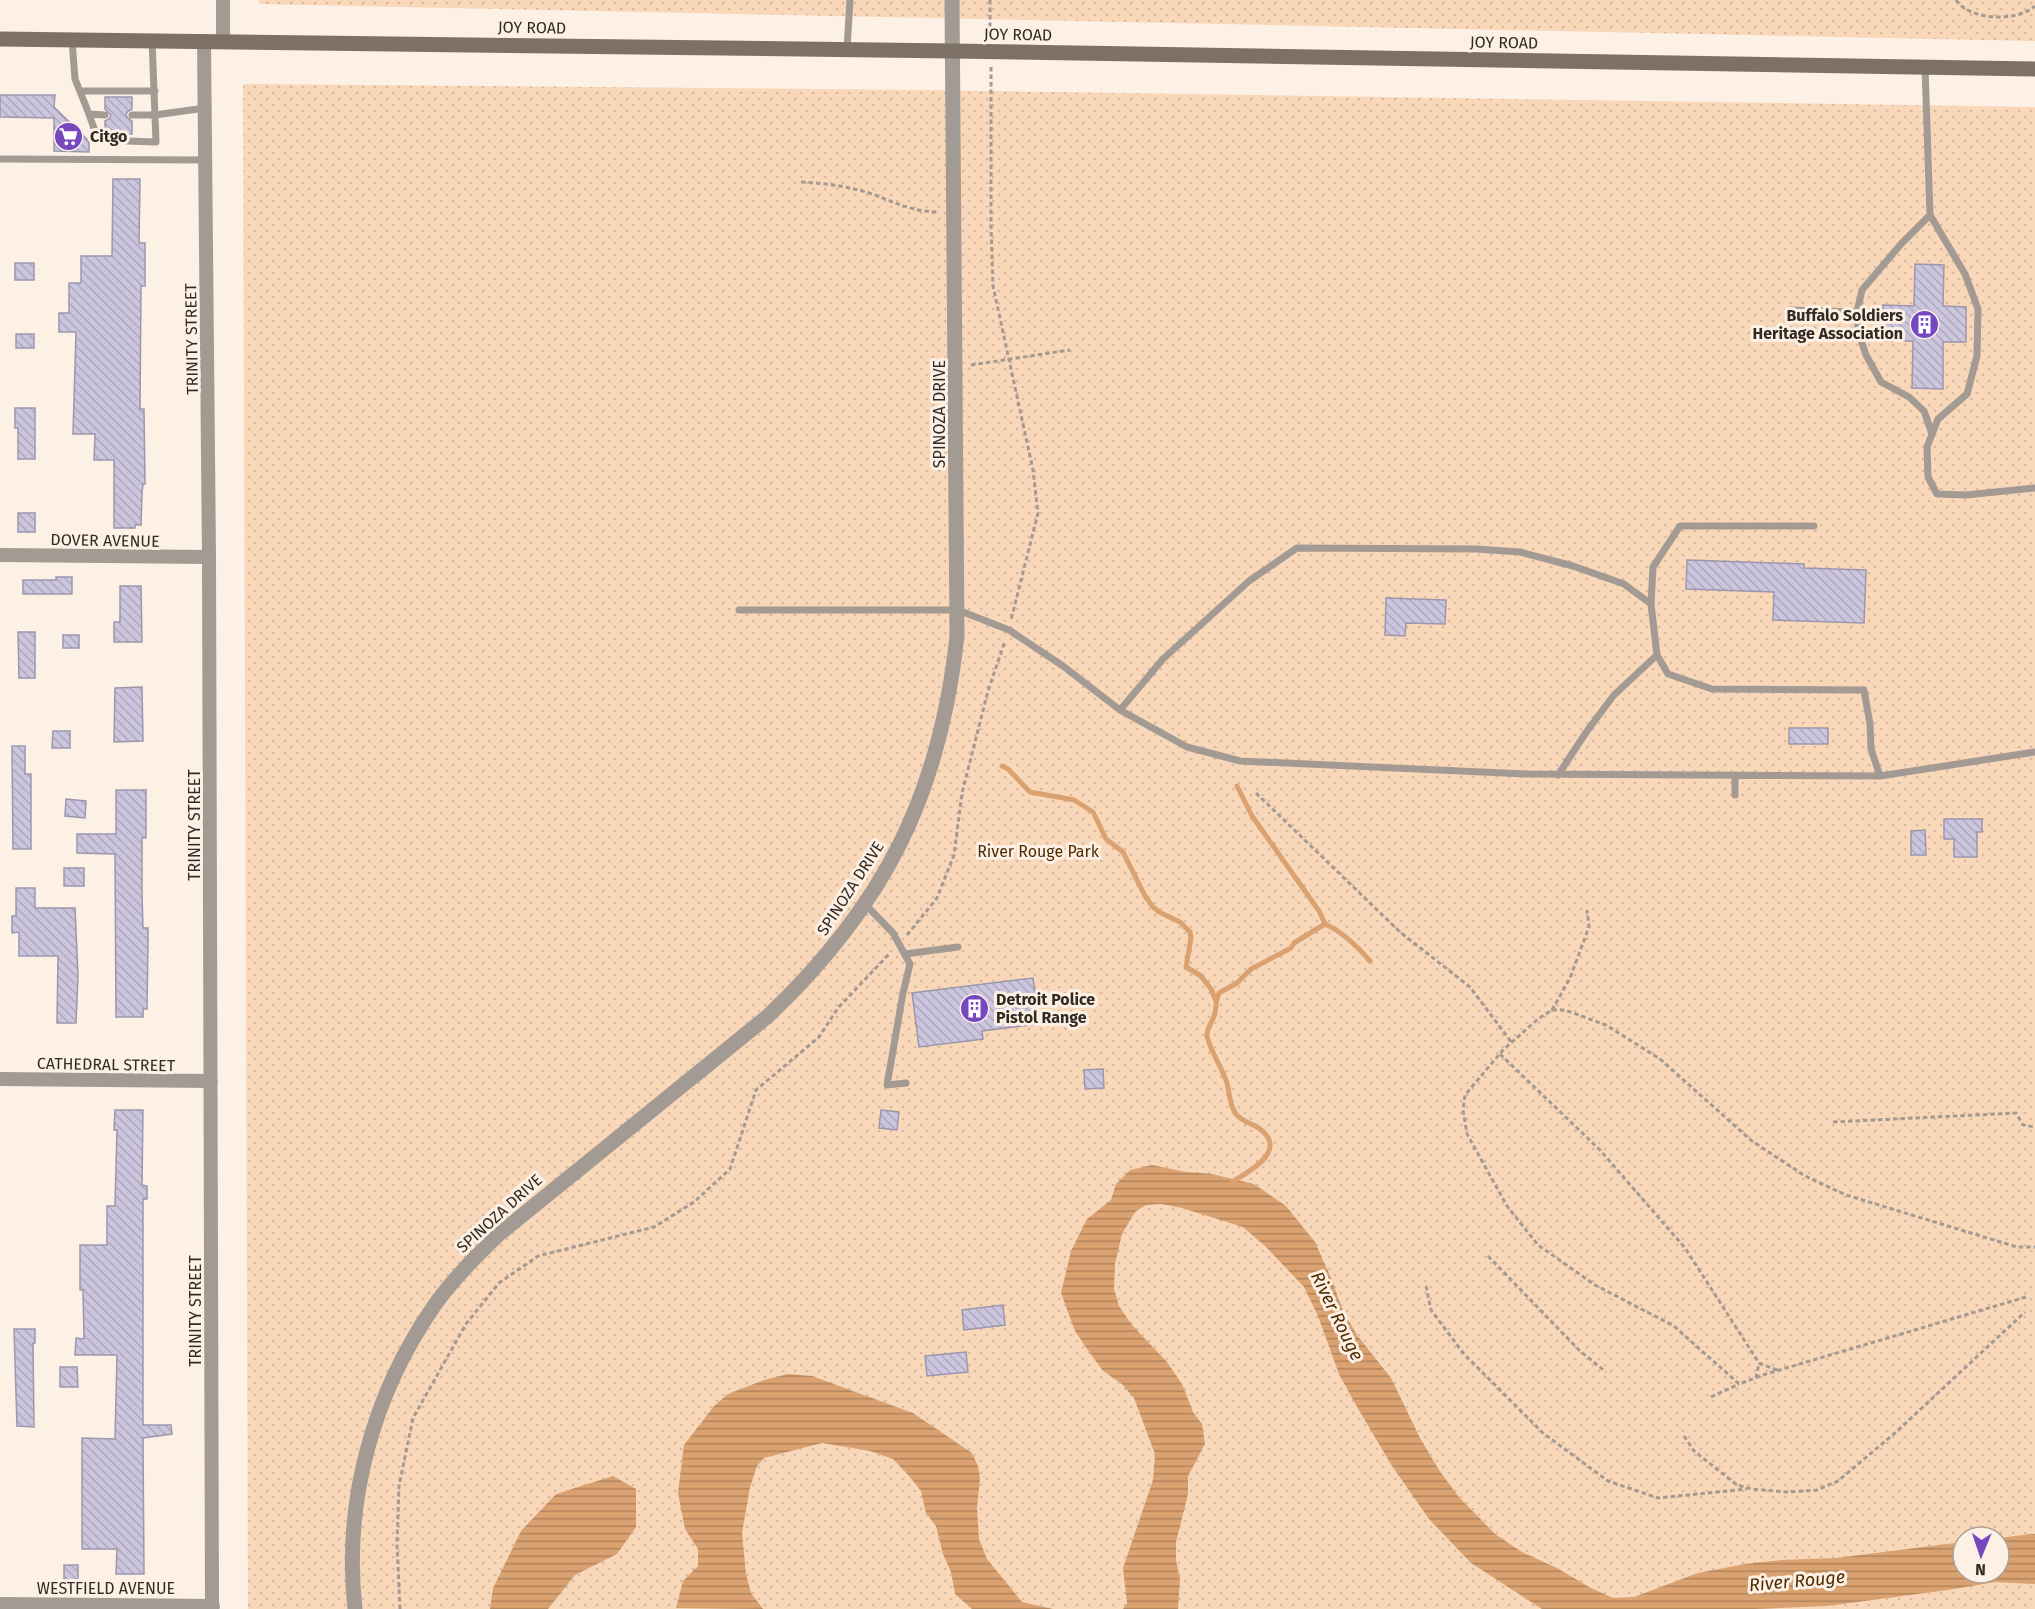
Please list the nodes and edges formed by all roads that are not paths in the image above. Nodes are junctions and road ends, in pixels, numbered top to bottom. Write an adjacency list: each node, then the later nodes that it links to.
1 (222, 0): 8 (street)
2 (850, 0): 9 (lane)
3 (952, 0): 10 (street, SPINOZA DRIVE)
4 (0, 39): 5 (main road, JOY ROAD)
5 (72, 39): 6 (main road, JOY ROAD); 13 (lane)
6 (152, 40): 7 (main road, JOY ROAD); 14 (lane)
7 (204, 41): 8 (main road, JOY ROAD); 15 (street, TRINITY STREET)
8 (223, 41): 9 (main road, JOY ROAD)
9 (847, 49): 10 (main road, JOY ROAD)
10 (953, 51): 11 (main road, JOY ROAD); 32 (street, SPINOZA DRIVE)
11 (1925, 67): 12 (main road, JOY ROAD); 22 (lane)
12 (2035, 69)
13 (80, 91): 14 (lane); 16 (lane)
14 (155, 91): 19 (lane)
15 (205, 108): 19 (lane); 21 (street, TRINITY STREET)
16 (89, 114): 17 (lane); 19 (lane)
17 (105, 115)
18 (132, 115): 19 (lane)
19 (155, 115)
20 (0, 159): 21 (lane)
21 (205, 160): 29 (street, TRINITY STREET)
22 (1930, 215): 24 (lane); 25 (lane)
23 (1791, 310): 24 (lane)
24 (1857, 312): 25 (lane)
25 (1932, 434): 26 (lane)
26 (2035, 488)
27 (1814, 526): 30 (lane)
28 (0, 555): 29 (street, DOVER AVENUE)
29 (209, 557): 44 (street, TRINITY STREET)
30 (1651, 604): 33 (lane); 34 (lane)
31 (739, 610): 32 (lane)
32 (958, 610): 34 (lane); 40 (street, SPINOZA DRIVE)
33 (1657, 655): 36 (lane); 38 (lane)
34 (1120, 710): 36 (lane)
35 (2035, 752): 38 (lane)
36 (1558, 775): 37 (lane)
37 (1735, 775): 38 (lane); 39 (lane)
38 (1881, 776)
39 (1735, 795)
40 (865, 904): 42 (lane); 48 (street, SPINOZA DRIVE)
41 (958, 947): 42 (lane)
42 (905, 954): 45 (lane)
43 (0, 1079): 44 (street, CATHEDRAL STREET)
44 (211, 1081): 47 (street, TRINITY STREET)
45 (906, 1083)
46 (0, 1604): 47 (street, WESTFIELD AVENUE)
47 (212, 1607)
48 (355, 1609)

